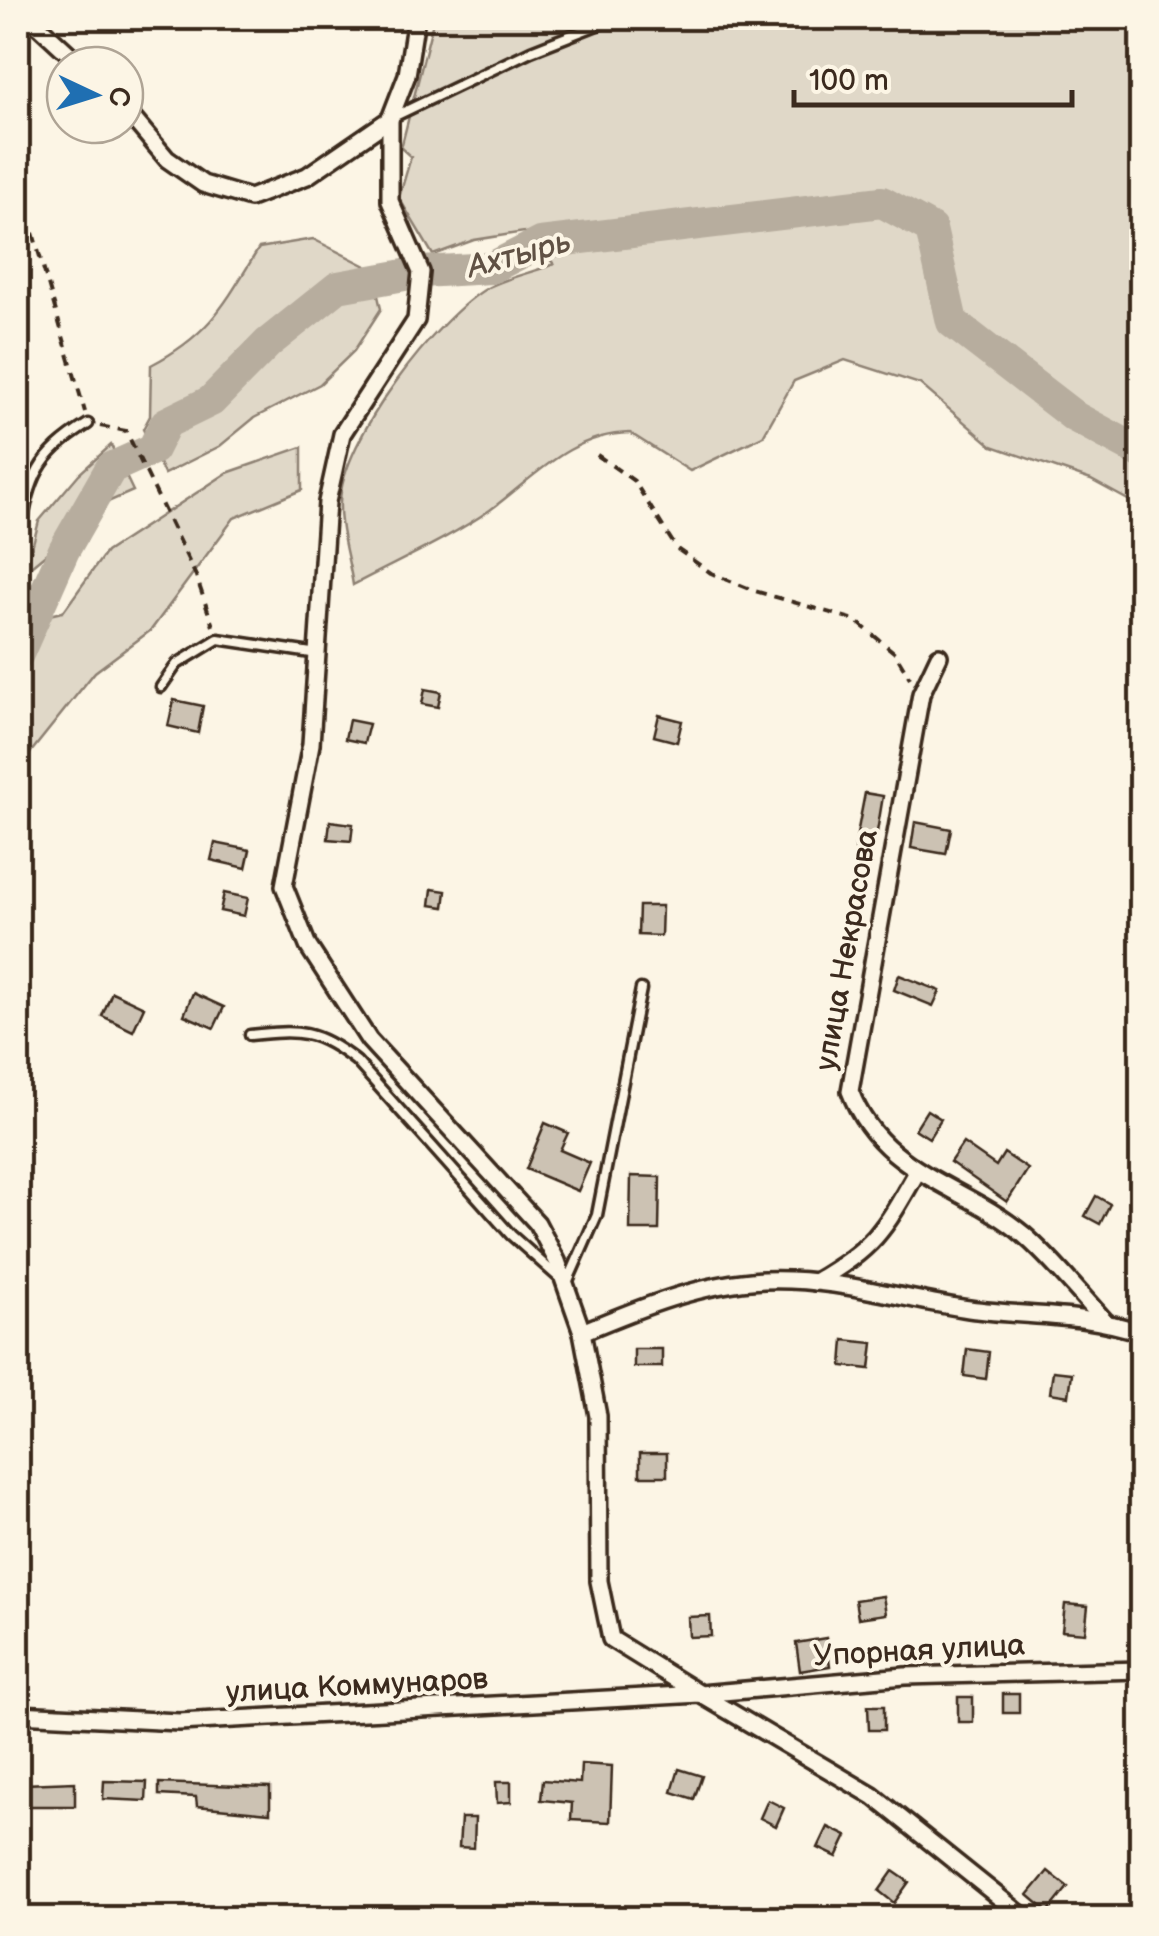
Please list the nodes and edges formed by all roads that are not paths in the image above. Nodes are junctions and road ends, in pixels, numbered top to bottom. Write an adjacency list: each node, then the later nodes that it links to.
1 (416, 18): 5 (street)
2 (615, 18): 5 (lane)
3 (37, 20): 4 (street)
4 (61, 45)
5 (390, 119): 6 (street); 9 (street)
6 (145, 133)
7 (88, 424): 8 (lane)
8 (18, 542)
9 (318, 654): 11 (lane); 16 (street)
10 (938, 656): 14 (street, улица Некрасова)
11 (161, 687)
12 (641, 989): 16 (lane)
13 (250, 1035): 16 (lane)
14 (917, 1172): 15 (street); 17 (street, улица Некрасова)
15 (815, 1282): 17 (street, улица Некрасова); 18 (street, улица Некрасова)
16 (566, 1284): 18 (street)
17 (1104, 1320): 19 (street, улица Некрасова)
18 (582, 1332): 21 (street)
19 (1142, 1334)
20 (1142, 1670): 21 (street, Упорная улица)
21 (700, 1694): 22 (street, улица Коммунаров); 23 (street)
22 (18, 1714)
23 (1025, 1918)

